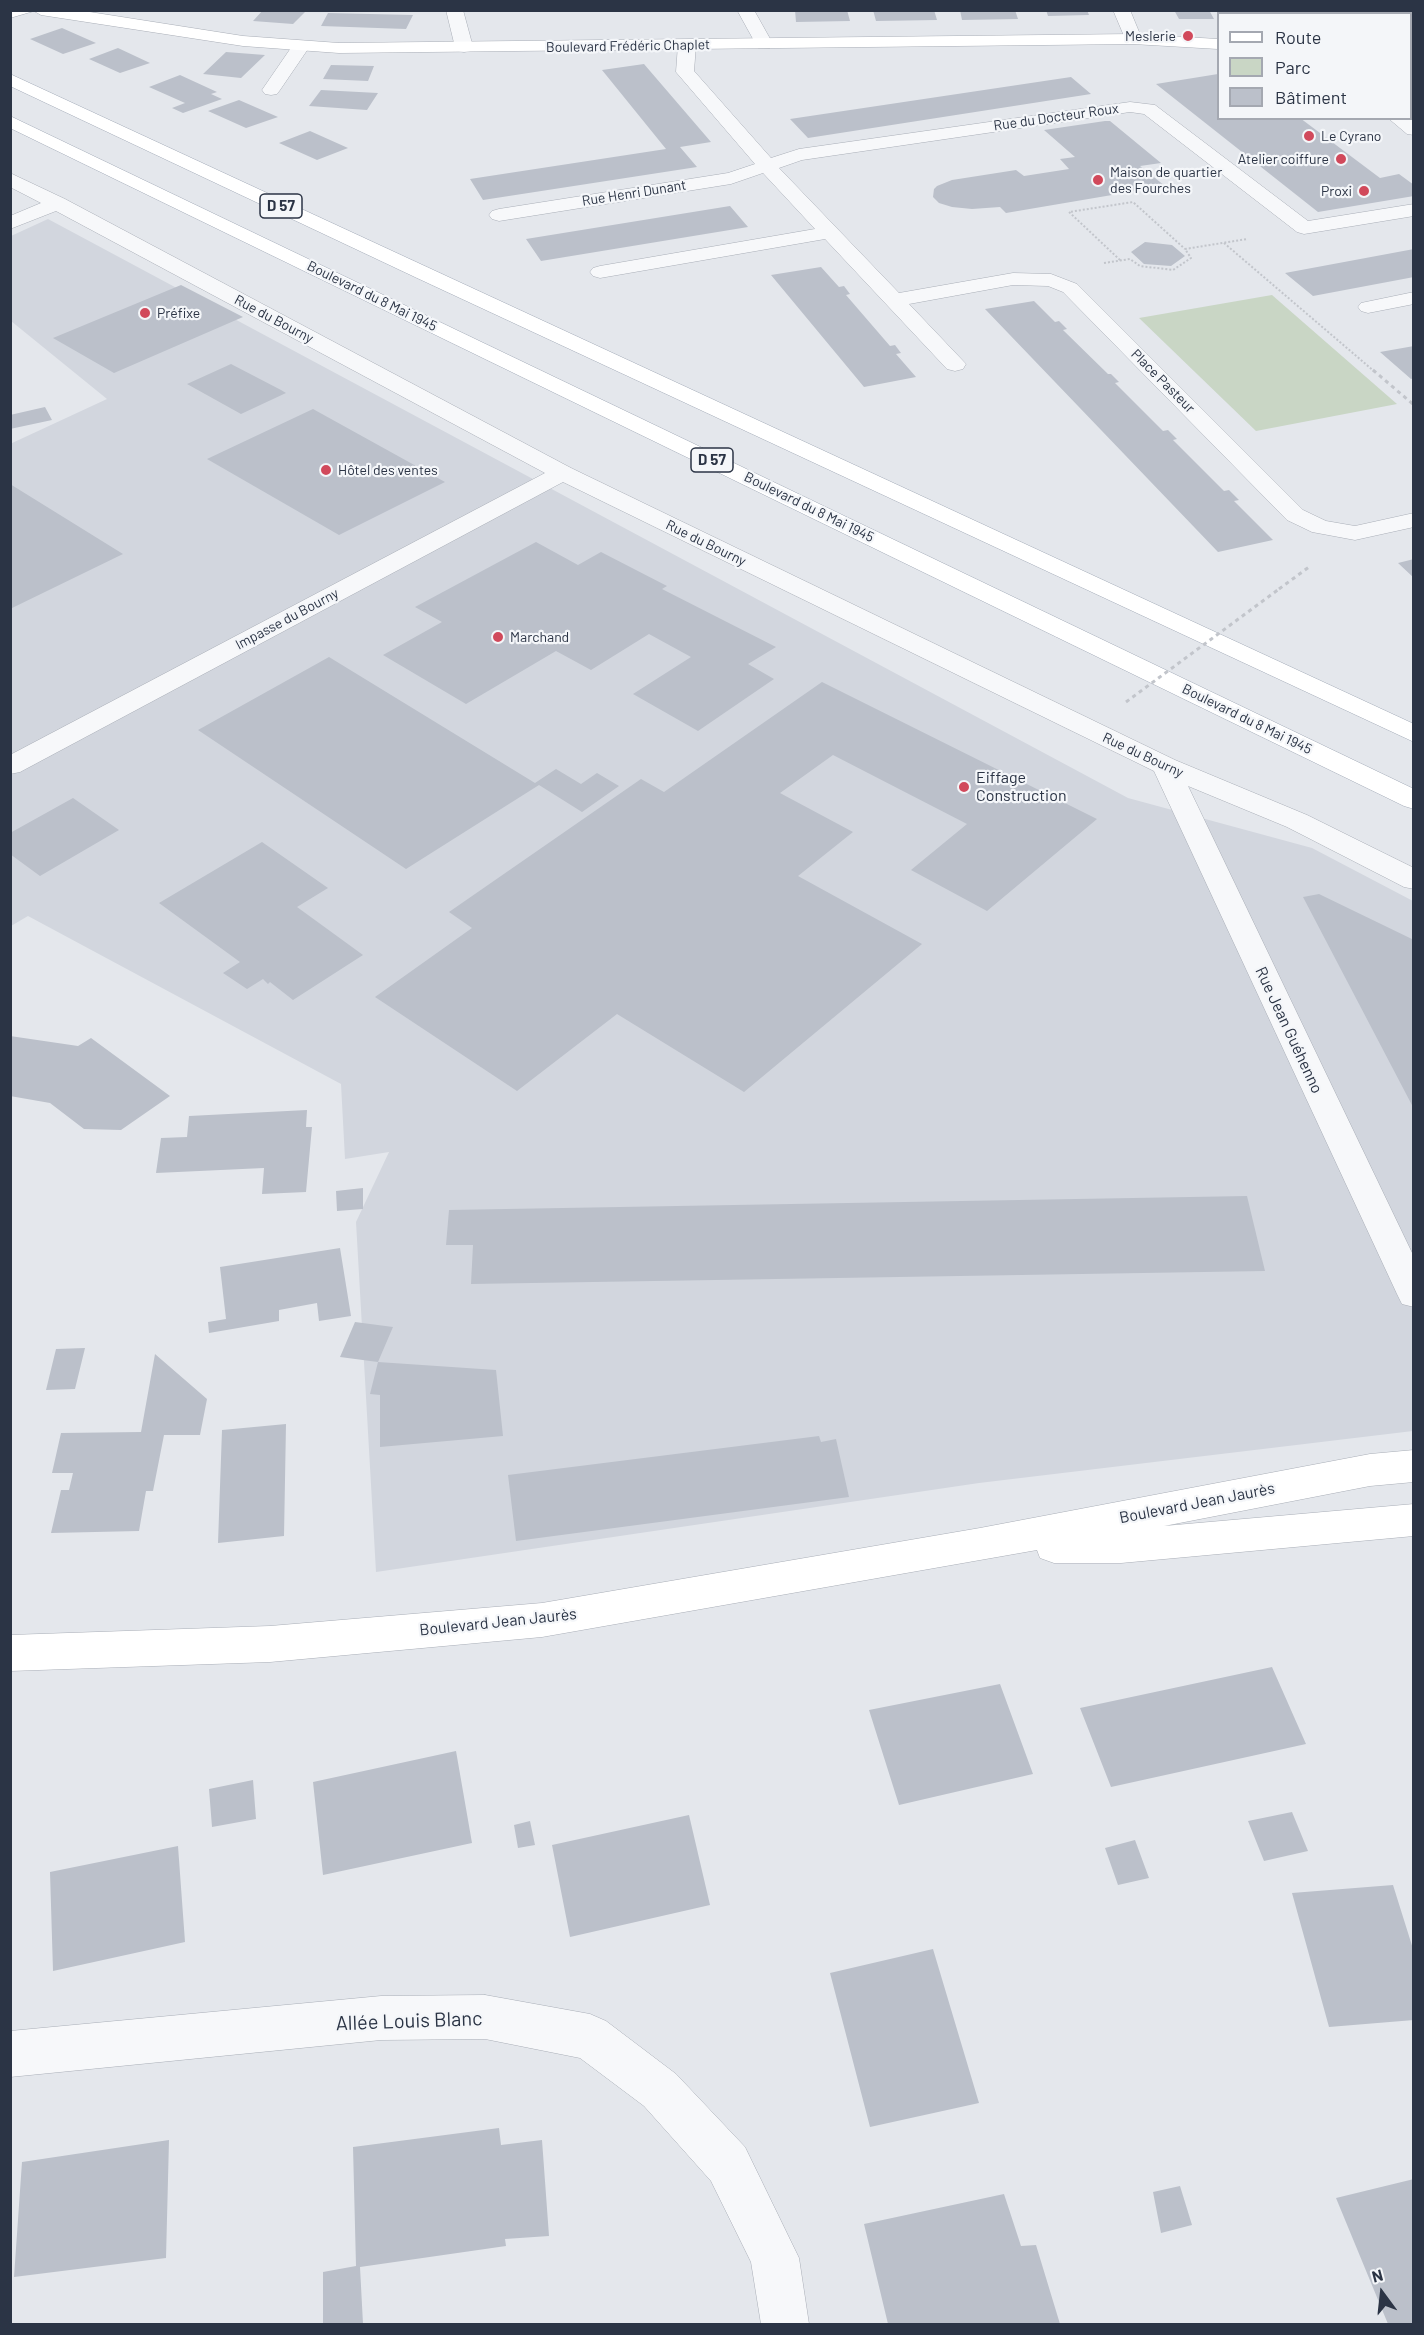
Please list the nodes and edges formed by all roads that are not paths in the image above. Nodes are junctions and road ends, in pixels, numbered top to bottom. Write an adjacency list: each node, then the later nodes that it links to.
1 (26, 10): 6 (main road)
2 (41, 10): 11 (main road, Boulevard Frédéric Chaplet)
3 (454, 10): 12 (street)
4 (745, 10): 8 (street)
5 (1121, 10): 7 (street)
6 (10, 13)
7 (1133, 39): 8 (main road, Boulevard Frédéric Chaplet); 9 (main road, Boulevard Frédéric Chaplet)
8 (764, 44): 10 (main road, Boulevard Frédéric Chaplet)
9 (1217, 44)
10 (687, 45): 12 (main road, Boulevard Frédéric Chaplet); 18 (street)
11 (301, 46): 12 (main road, Boulevard Frédéric Chaplet); 14 (street)
12 (464, 47)
13 (10, 79): 32 (main road, D 57)
14 (271, 90)
15 (1400, 120): 17 (street)
16 (10, 121): 35 (main road, Boulevard du 8 Mai 1945 / D 57)
17 (1413, 130)
18 (767, 166): 21 (street, Rue du Docteur Roux); 22 (street, Rue Henri Dunant); 24 (street)
19 (10, 179): 20 (street, Rue du Bourny)
20 (58, 202): 23 (street); 30 (street, Rue du Bourny)
21 (1413, 210)
22 (499, 215)
23 (10, 223)
24 (830, 232): 25 (street); 27 (street)
25 (600, 272)
26 (1413, 298): 28 (street)
27 (894, 300): 29 (street); 31 (street, Place Pasteur)
28 (1368, 307)
29 (955, 364)
30 (563, 473): 33 (street, Impasse du Bourny); 34 (street, Rue du Bourny)
31 (1413, 520)
32 (1413, 734)
33 (10, 766)
34 (1165, 766): 36 (street, Rue du Bourny); 37 (street, Rue Jean Guéhenno)
35 (1413, 800)
36 (1413, 880)
37 (1413, 1294)
38 (1413, 1466): 40 (main road, Boulevard Jean Jaurès)
39 (1413, 1520): 40 (main road, Boulevard Jean Jaurès)
40 (980, 1545): 41 (main road, Boulevard Jean Jaurès)
41 (10, 1653)
42 (10, 2054): 43 (street, Allée Louis Blanc)
43 (785, 2325)

